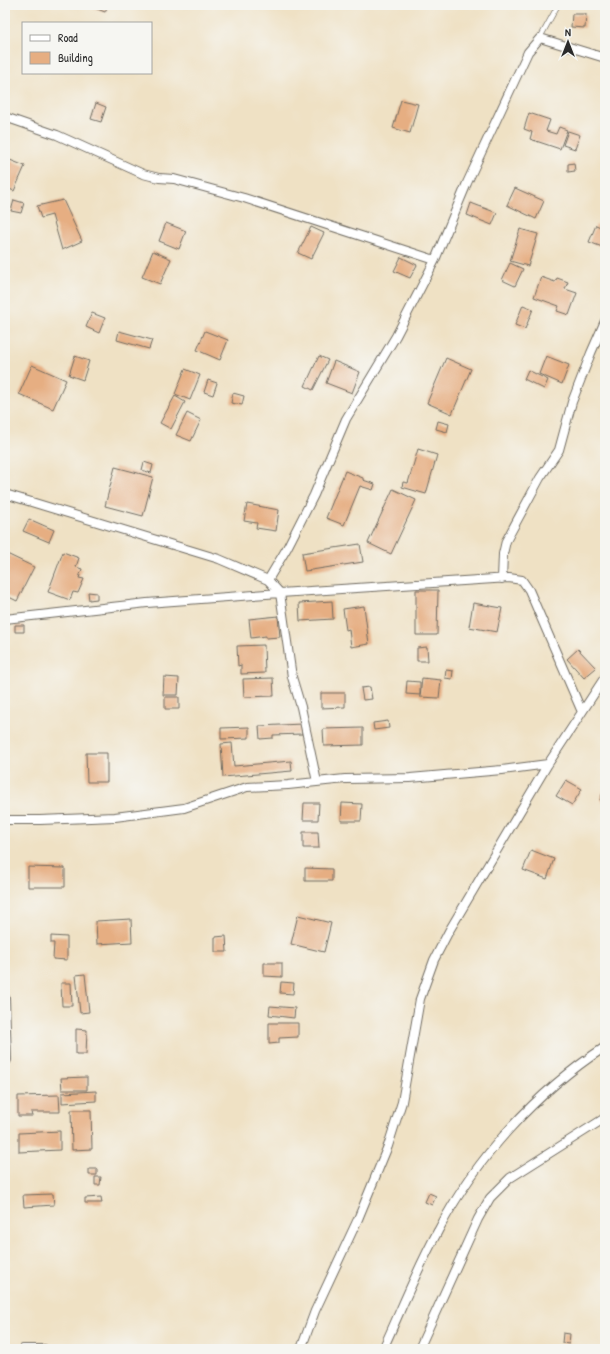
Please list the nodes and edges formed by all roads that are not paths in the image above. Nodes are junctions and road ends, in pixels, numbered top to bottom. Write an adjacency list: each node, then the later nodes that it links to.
1 (558, 5): 2 (lane)
2 (540, 38): 3 (street); 5 (street)
3 (605, 58)
4 (5, 117): 5 (street)
5 (435, 260): 9 (street)
6 (605, 321): 8 (street)
7 (5, 494): 9 (street)
8 (502, 579): 10 (street); 13 (street)
9 (268, 580): 10 (street)
10 (280, 593): 11 (street); 15 (street)
11 (5, 619)
12 (605, 677): 13 (street)
13 (582, 712): 14 (street)
14 (548, 764): 15 (street); 23 (street)
15 (317, 782): 16 (street)
16 (5, 820)
17 (5, 998): 19 (street)
18 (605, 1047): 24 (street)
19 (7, 1060)
20 (605, 1118): 25 (street)
21 (23, 1349): 22 (street)
22 (44, 1349)
23 (301, 1349)
24 (383, 1349)
25 (419, 1349)

